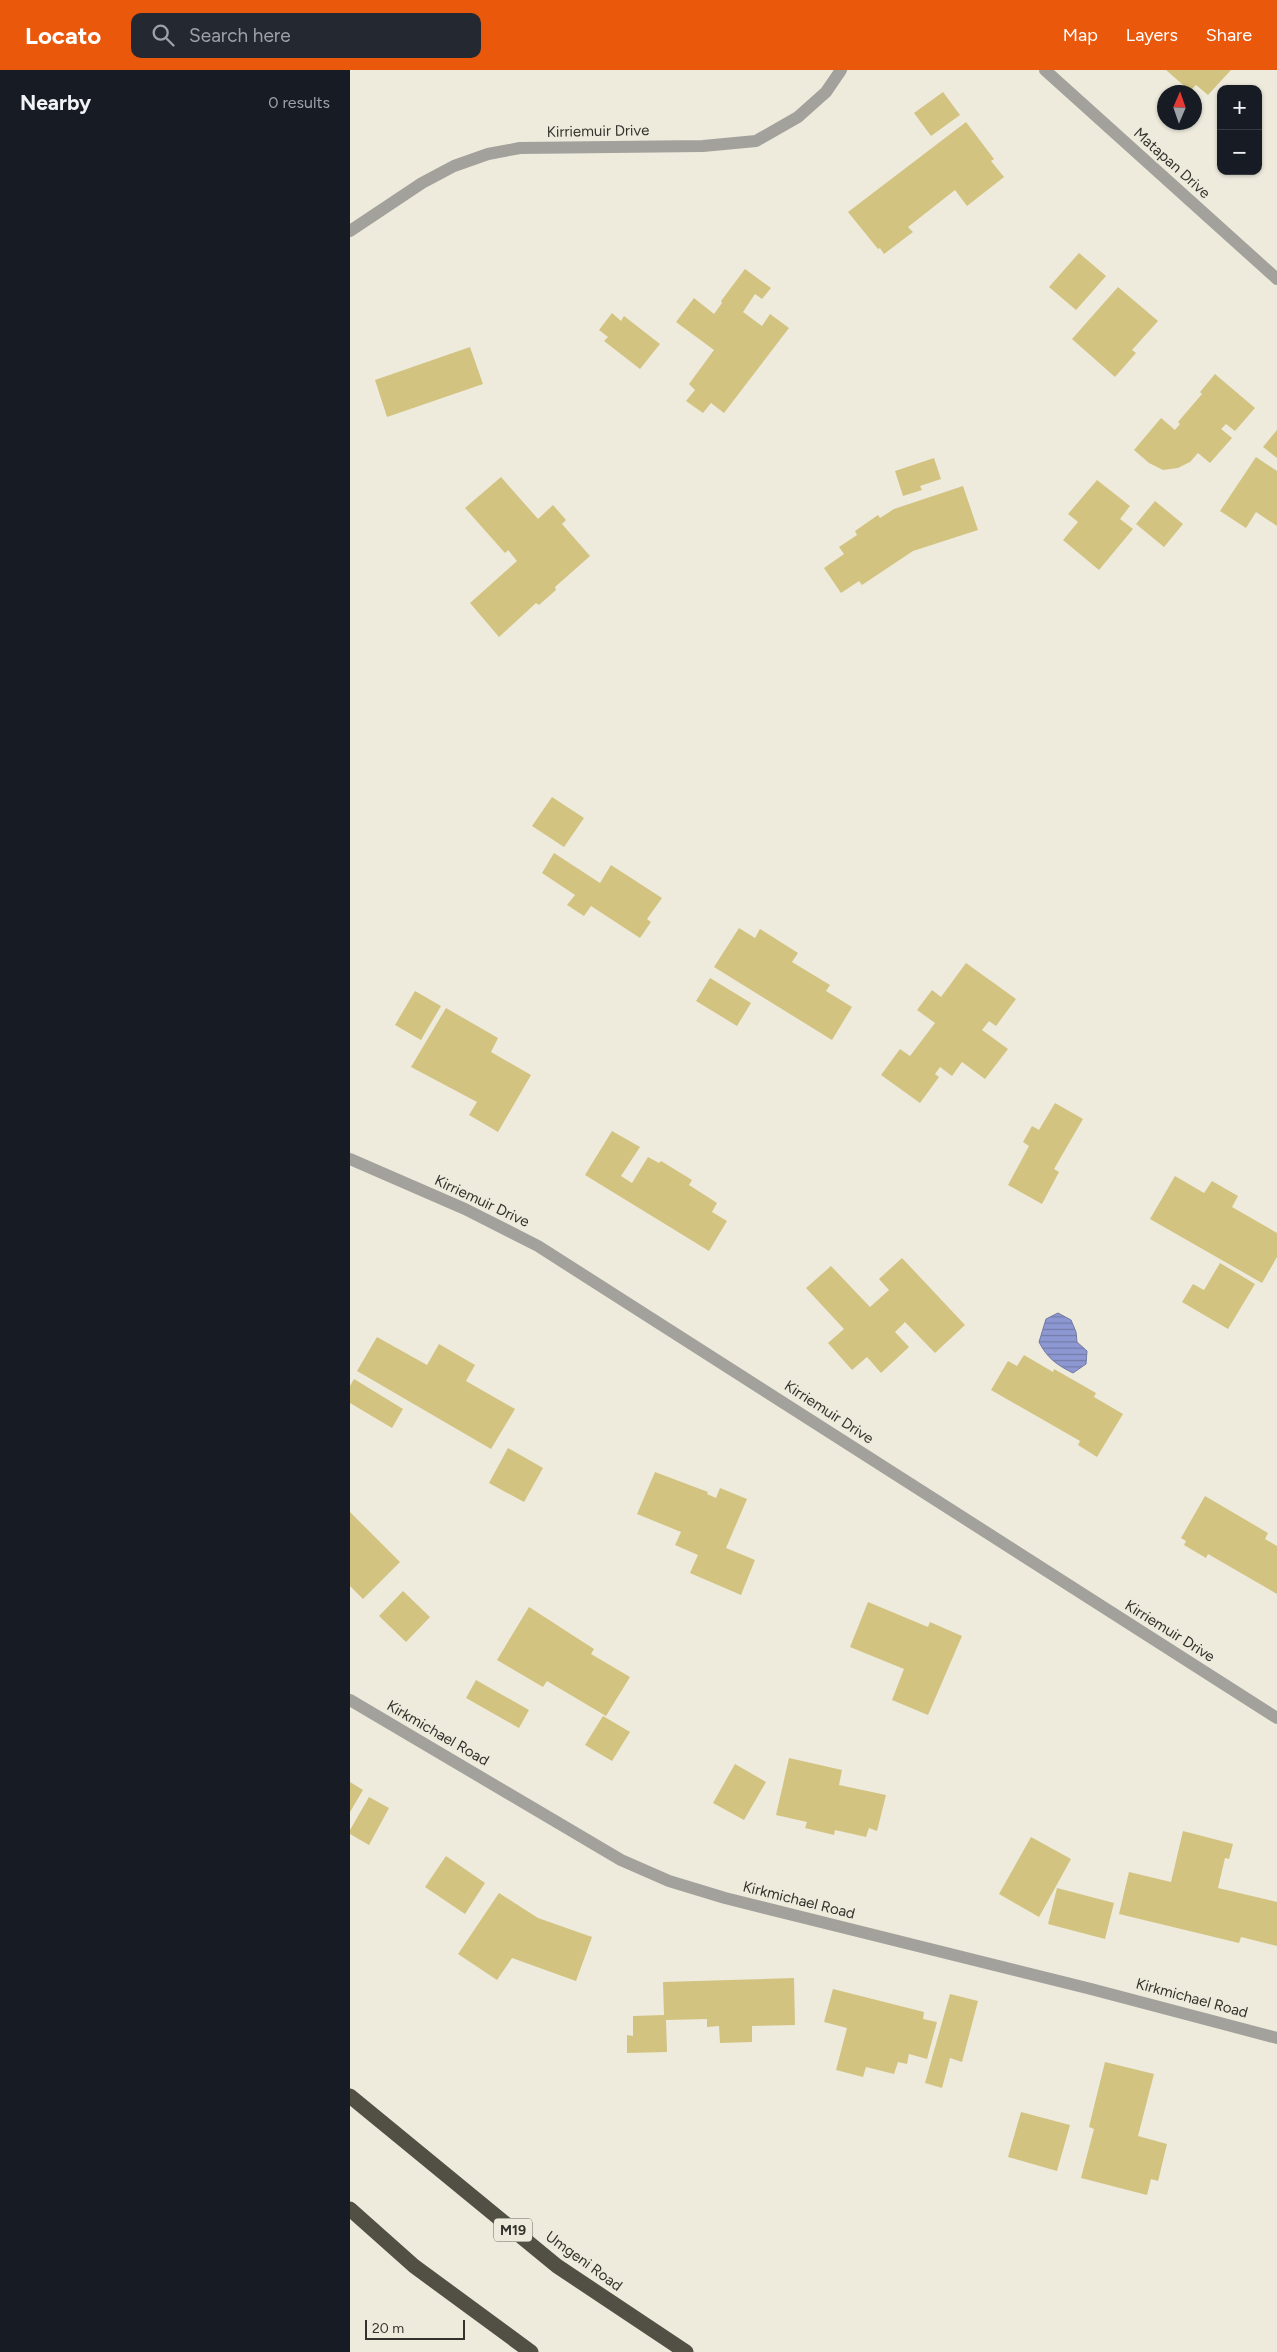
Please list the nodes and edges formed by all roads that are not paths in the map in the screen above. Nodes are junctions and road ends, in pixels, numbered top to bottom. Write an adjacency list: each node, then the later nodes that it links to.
1 (841, 70): 3 (street, Kirriemuir Drive)
2 (1045, 70): 4 (street, Matapan Drive)
3 (350, 231)
4 (1277, 280)
5 (350, 1158): 7 (street, Kirriemuir Drive)
6 (350, 1700): 8 (street, Kirkmichael Road)
7 (1277, 1718)
8 (1277, 2038)
9 (350, 2096): 12 (highway, Umgeni Road / M19)
10 (350, 2209): 11 (highway)
11 (530, 2352)
12 (686, 2352)

